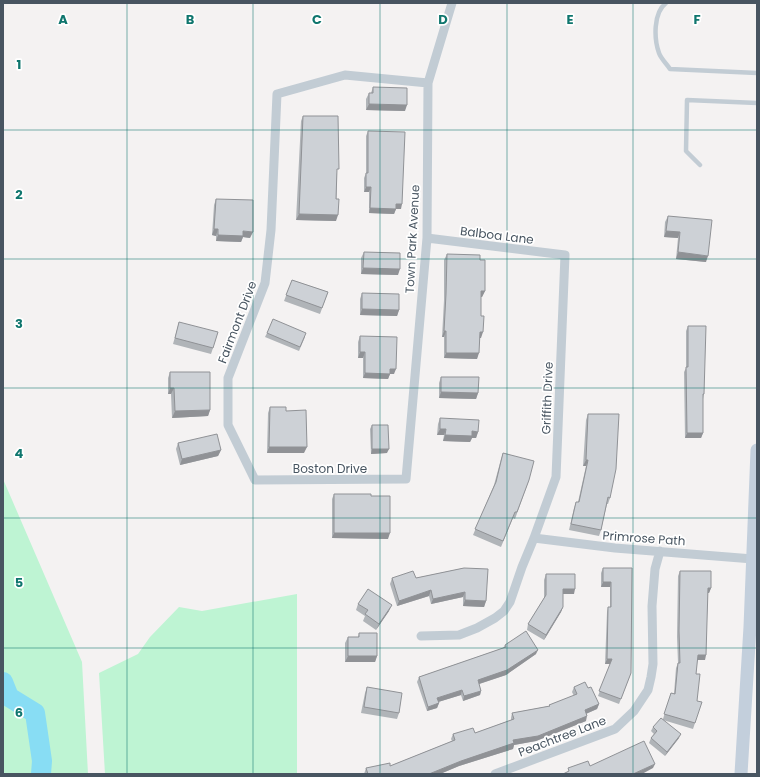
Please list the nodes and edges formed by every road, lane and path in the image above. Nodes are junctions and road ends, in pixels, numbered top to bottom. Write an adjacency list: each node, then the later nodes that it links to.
1 (452, 3): 4 (street, Town Park Avenue)
2 (666, 3): 3 (lane)
3 (757, 73)
4 (428, 83): 7 (street, Town Park Avenue); 10 (street, Fairmont Drive)
5 (757, 104): 6 (lane)
6 (700, 165)
7 (427, 238): 8 (street, Balboa Lane); 11 (street, Town Park Avenue)
8 (565, 255): 12 (street, Griffith Drive)
9 (757, 450): 14 (main road)
10 (255, 480): 11 (street, Boston Drive)
11 (406, 480)
12 (534, 538): 13 (street, Primrose Path); 15 (street, Griffith Drive)
13 (660, 551): 14 (street, Primrose Path); 16 (street, Peachtree Lane)
14 (753, 559): 17 (main road)
15 (421, 636)
16 (495, 774)
17 (741, 774)

